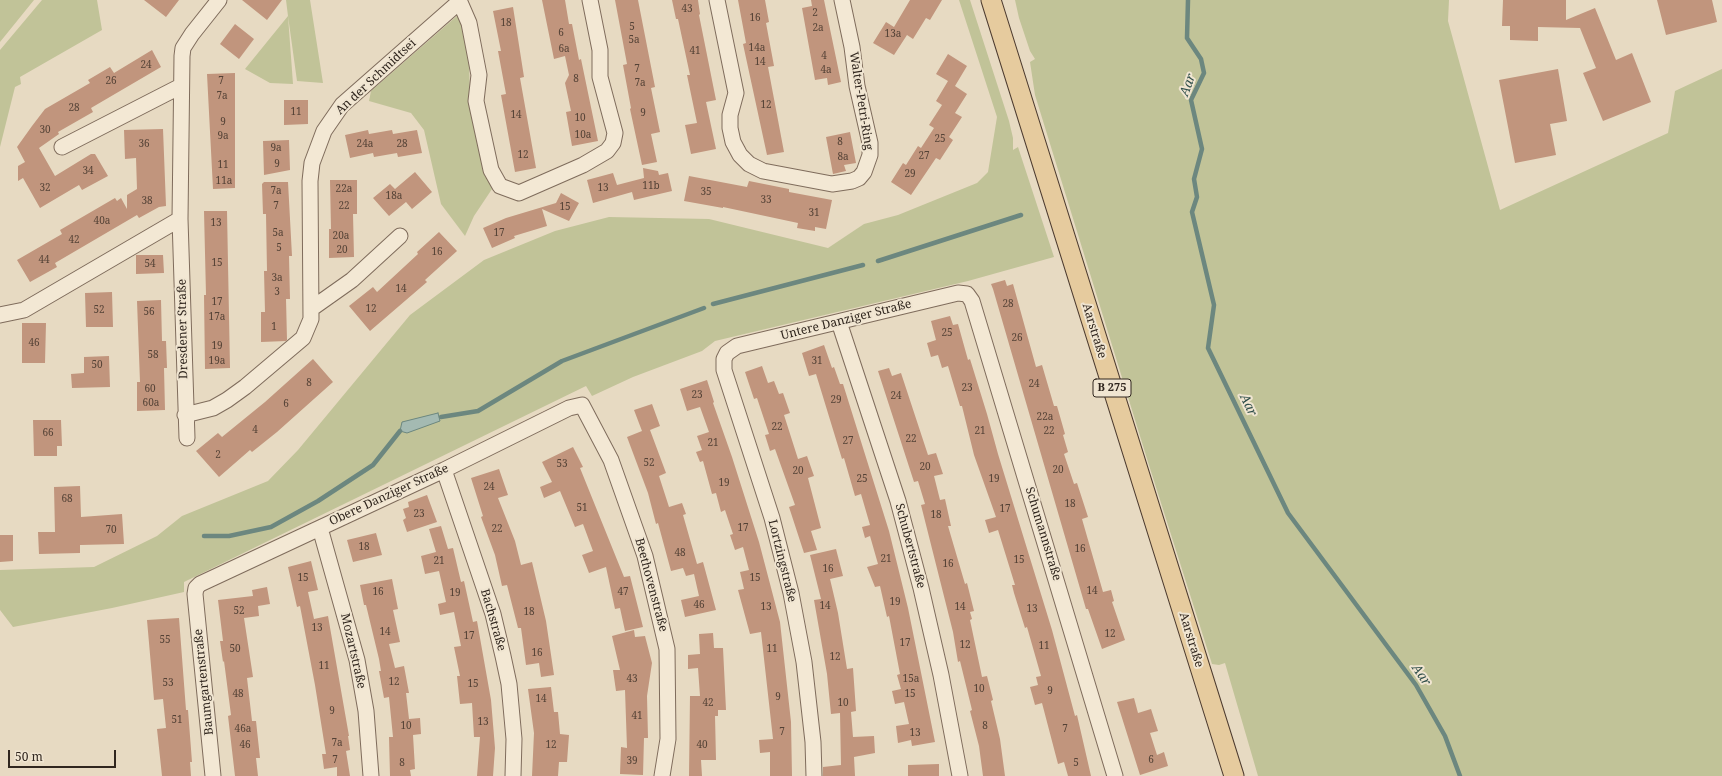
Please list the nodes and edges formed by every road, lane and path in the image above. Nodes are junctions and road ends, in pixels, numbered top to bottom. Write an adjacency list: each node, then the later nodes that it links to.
1 (219, 0): 7 (street, Dresdener Straße)
2 (590, 0): 6 (street)
3 (717, 0): 4 (street, Walter-Petri-Ring)
4 (842, 0)
5 (991, 0): 29 (main road, Aarstraße / B 275)
6 (459, 1): 12 (street, An der Schmidtsei)
7 (181, 86): 8 (street); 9 (street, Dresdener Straße)
8 (62, 147)
9 (180, 219): 13 (street); 17 (street, Dresdener Straße)
10 (400, 236): 12 (street)
11 (967, 294): 14 (street, Untere Danziger Straße); 28 (street, Schumannstraße)
12 (311, 309): 17 (street, An der Schmidtsei)
13 (0, 315)
14 (839, 322): 15 (street, Untere Danziger Straße); 27 (street, Schubertstraße)
15 (727, 353): 26 (street, Lortzingstraße)
16 (582, 404): 19 (street, Obere Danziger Straße); 25 (street, Beethovenstraße)
17 (185, 415): 18 (street, Dresdener Straße)
18 (187, 438)
19 (444, 470): 20 (street, Obere Danziger Straße); 24 (street, Bachstraße)
20 (320, 528): 21 (street, Obere Danziger Straße); 23 (street, Mozartstraße)
21 (196, 588): 22 (street, Baumgartenstraße)
22 (213, 776)
23 (371, 776)
24 (513, 776)
25 (662, 776)
26 (814, 776)
27 (960, 776)
28 (1115, 776)
29 (1234, 776)

